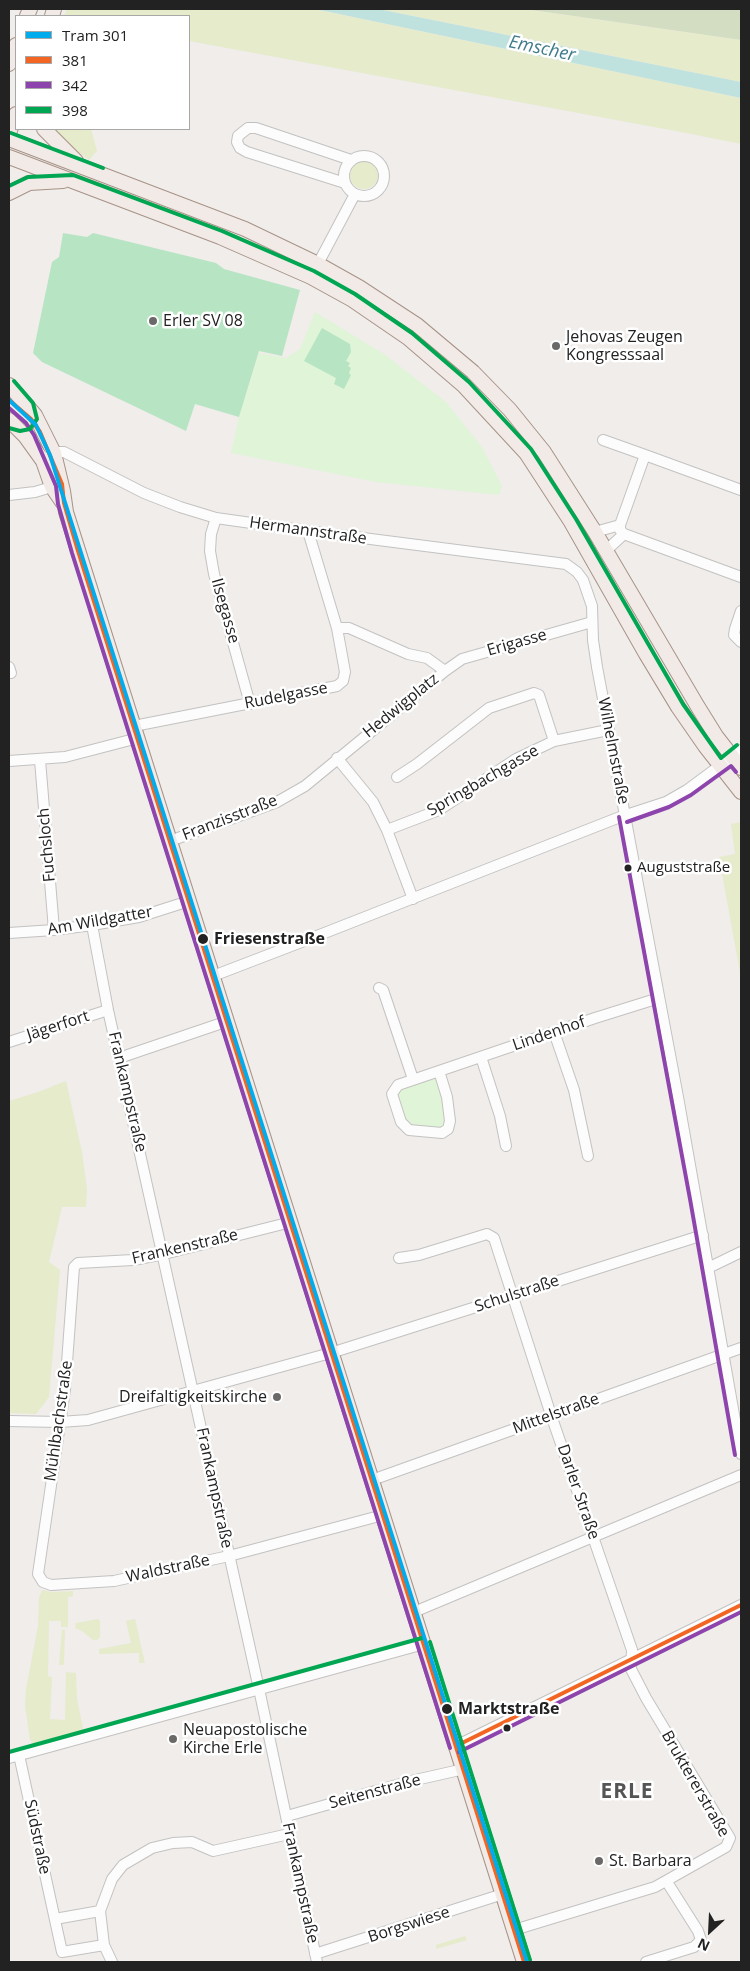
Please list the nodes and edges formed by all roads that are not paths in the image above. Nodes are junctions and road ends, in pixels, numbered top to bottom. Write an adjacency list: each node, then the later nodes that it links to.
1 (15, 48): 2 (main road)
2 (9, 64)
3 (15, 117): 5 (main road)
4 (45, 130): 9 (main road)
5 (9, 133)
6 (9, 139): 9 (main road)
7 (9, 157): 10 (main road)
8 (352, 160): 11 (street); 11 (street); 13 (street)
9 (79, 165): 14 (main road)
10 (71, 181): 12 (main road); 15 (main road)
11 (345, 183): 13 (street)
12 (9, 193)
13 (355, 194): 14 (street)
14 (318, 264): 15 (street); 27 (main road)
15 (311, 277): 44 (main road)
16 (9, 385): 20 (main road)
17 (9, 420): 20 (main road)
18 (603, 440): 19 (street)
19 (645, 456): 22 (street); 25 (street)
20 (48, 457): 21 (main road); 24 (street, Hermannstraße)
21 (57, 485): 23 (street); 38 (main road)
22 (741, 490)
23 (9, 495)
24 (216, 518): 26 (street, Hermannstraße); 36 (street, Ilsegasse)
25 (622, 529): 27 (street); 28 (street); 29 (street)
26 (308, 531): 30 (street, Hermannstraße); 33 (street, Rudelgasse)
27 (595, 532): 28 (main road)
28 (605, 549): 40 (main road)
29 (741, 577)
30 (583, 580): 32 (street, Wilhelmstraße)
31 (741, 611): 34 (street)
32 (592, 622): 35 (street, Erigasse); 37 (street, Wilhelmstraße)
33 (337, 628): 35 (street, Hedwigplatz); 36 (street, Rudelgasse)
34 (741, 642)
35 (444, 671): 41 (street, Hedwigplatz)
36 (250, 704): 38 (street, Rudelgasse)
37 (608, 730): 39 (street, Springbachgasse); 48 (street, Wilhelmstraße)
38 (136, 732): 42 (street, Rudelgasse); 50 (main road)
39 (554, 741): 46 (street); 49 (street, Springbachgasse)
40 (737, 754): 44 (street); 45 (main road)
41 (337, 758): 49 (street); 50 (street, Franzisstraße)
42 (40, 760): 43 (street, Rudelgasse); 54 (street, Fuchsloch)
43 (9, 761)
44 (720, 767): 47 (main road); 48 (street)
45 (741, 768)
46 (397, 778)
47 (741, 792)
48 (625, 816): 51 (street); 58 (street, Wilhelmstraße)
49 (387, 830): 51 (street)
50 (170, 841): 52 (main road)
51 (413, 899): 56 (street)
52 (190, 901): 53 (street, Am Wildgatter); 56 (main road)
53 (92, 926): 54 (street, Am Wildgatter); 59 (street, Frankampstraße)
54 (54, 930): 55 (street, Am Wildgatter)
55 (9, 932)
56 (213, 976): 60 (main road)
57 (379, 988): 66 (street)
58 (659, 998): 61 (street, Lindenhof); 70 (street, Wilhelmstraße)
59 (108, 1010): 62 (street, Jägerfort); 64 (street, Frankampstraße)
60 (228, 1021): 64 (street); 69 (main road)
61 (554, 1032): 63 (street, Lindenhof); 68 (street)
62 (9, 1042)
63 (481, 1057): 65 (street, Lindenhof); 67 (street)
64 (119, 1058): 72 (street, Frankampstraße)
65 (439, 1071): 66 (street, Lindenhof); 66 (street, Lindenhof)
66 (413, 1079)
67 (506, 1146)
68 (588, 1156)
69 (291, 1222): 72 (street, Frankenstraße); 78 (main road)
70 (703, 1235): 75 (street, Wilhelmstraße); 76 (street, Schulstraße)
71 (741, 1252): 75 (street)
72 (164, 1254): 74 (street, Frankenstraße); 80 (street, Frankampstraße)
73 (399, 1258): 76 (street, Darler Straße)
74 (78, 1263): 83 (street, Mühlbachstraße)
75 (708, 1268): 79 (street, Wilhelmstraße)
76 (513, 1295): 78 (street, Schulstraße); 81 (street, Darler Straße)
77 (741, 1348): 79 (street, Mittelstraße)
78 (332, 1352): 80 (street, Schulstraße); 86 (main road)
79 (723, 1354): 81 (street, Mittelstraße); 84 (street, Wilhelmstraße)
80 (194, 1391): 83 (street, Schulstraße); 89 (street, Frankampstraße)
81 (551, 1415): 86 (street, Mittelstraße); 88 (street, Darler Straße)
82 (9, 1421): 83 (street, Schulstraße)
83 (60, 1422): 90 (street, Mühlbachstraße)
84 (741, 1454)
85 (741, 1475): 88 (street)
86 (372, 1480): 87 (main road)
87 (383, 1516): 89 (street, Waldstraße); 92 (main road)
88 (593, 1536): 92 (street); 94 (street, Darler Straße)
89 (229, 1556): 90 (street, Waldstraße); 95 (street, Frankampstraße)
90 (39, 1579)
91 (741, 1606): 94 (street)
92 (414, 1612): 93 (main road)
93 (424, 1644): 95 (street); 96 (main road)
94 (632, 1660): 96 (street); 101 (street, Bruktererstraße)
95 (259, 1689): 97 (street); 99 (street, Frankampstraße)
96 (456, 1746): 98 (main road)
97 (14, 1757): 104 (street, Südstraße)
98 (464, 1769): 99 (street, Seitenstraße); 102 (main road)
99 (287, 1816): 100 (street, Frankampstraße)
100 (289, 1834): 103 (street); 107 (street, Frankampstraße)
101 (667, 1882): 105 (street); 110 (street)
102 (503, 1894): 105 (main road); 107 (street, Borgswiese)
103 (100, 1911): 104 (street); 106 (street)
104 (55, 1919): 106 (street, Südstraße)
105 (514, 1930): 109 (main road)
106 (104, 1944): 108 (street)
107 (316, 1958)
108 (112, 1962)
109 (524, 1962)
110 (646, 1962)

